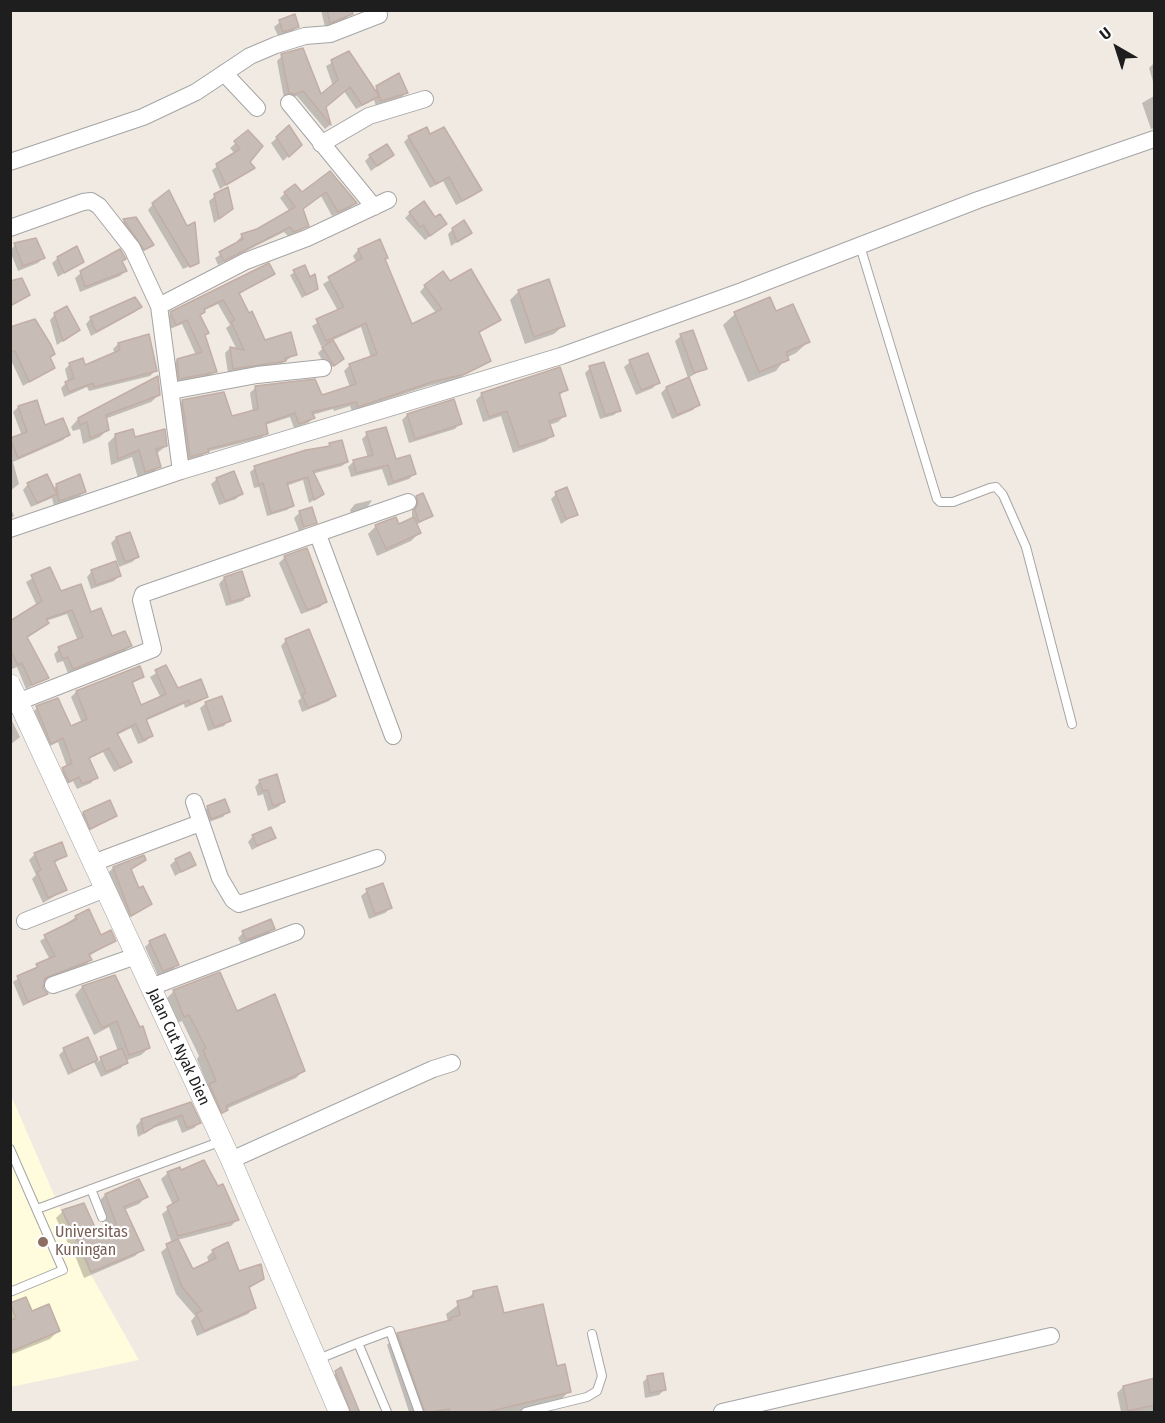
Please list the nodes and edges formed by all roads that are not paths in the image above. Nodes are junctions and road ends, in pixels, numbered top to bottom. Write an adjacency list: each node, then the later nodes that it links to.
1 (379, 15): 2 (street)
2 (224, 73): 5 (street); 8 (street)
3 (425, 99): 7 (street)
4 (289, 103): 7 (street)
5 (257, 108)
6 (1155, 139): 10 (street)
7 (321, 144): 11 (street)
8 (10, 162)
9 (10, 228): 11 (street)
10 (860, 246): 14 (street); 20 (lane)
11 (159, 306): 13 (street)
12 (323, 368): 13 (street)
13 (171, 391): 14 (street)
14 (181, 471): 16 (street)
15 (408, 502): 17 (street)
16 (10, 529)
17 (318, 535): 19 (street); 21 (street)
18 (10, 684): 19 (street, Jalan Cut Nyak Dien)
19 (14, 704): 25 (street, Jalan Cut Nyak Dien)
20 (1072, 723)
21 (393, 736)
22 (194, 802): 23 (street)
23 (200, 823): 24 (street); 25 (street)
24 (377, 858)
25 (93, 863): 26 (street, Jalan Cut Nyak Dien)
26 (105, 889): 27 (street); 29 (street, Jalan Cut Nyak Dien)
27 (25, 921)
28 (296, 932): 31 (street)
29 (136, 956): 30 (street); 31 (street, Jalan Cut Nyak Dien)
30 (53, 985)
31 (151, 987): 33 (street, Jalan Cut Nyak Dien)
32 (452, 1063): 35 (street)
33 (222, 1142): 35 (street, Jalan Cut Nyak Dien); 36 (lane)
34 (10, 1149): 37 (lane)
35 (231, 1160): 43 (street, Jalan Cut Nyak Dien)
36 (91, 1189): 37 (lane); 38 (lane)
37 (37, 1209): 39 (lane)
38 (102, 1217)
39 (10, 1292)
40 (592, 1334): 47 (lane)
41 (1050, 1336): 48 (street)
42 (358, 1343): 43 (lane); 45 (lane); 46 (lane)
43 (315, 1360): 44 (street, Jalan Cut Nyak Dien)
44 (339, 1413)
45 (387, 1413)
46 (418, 1413)
47 (526, 1413)
48 (722, 1413)

